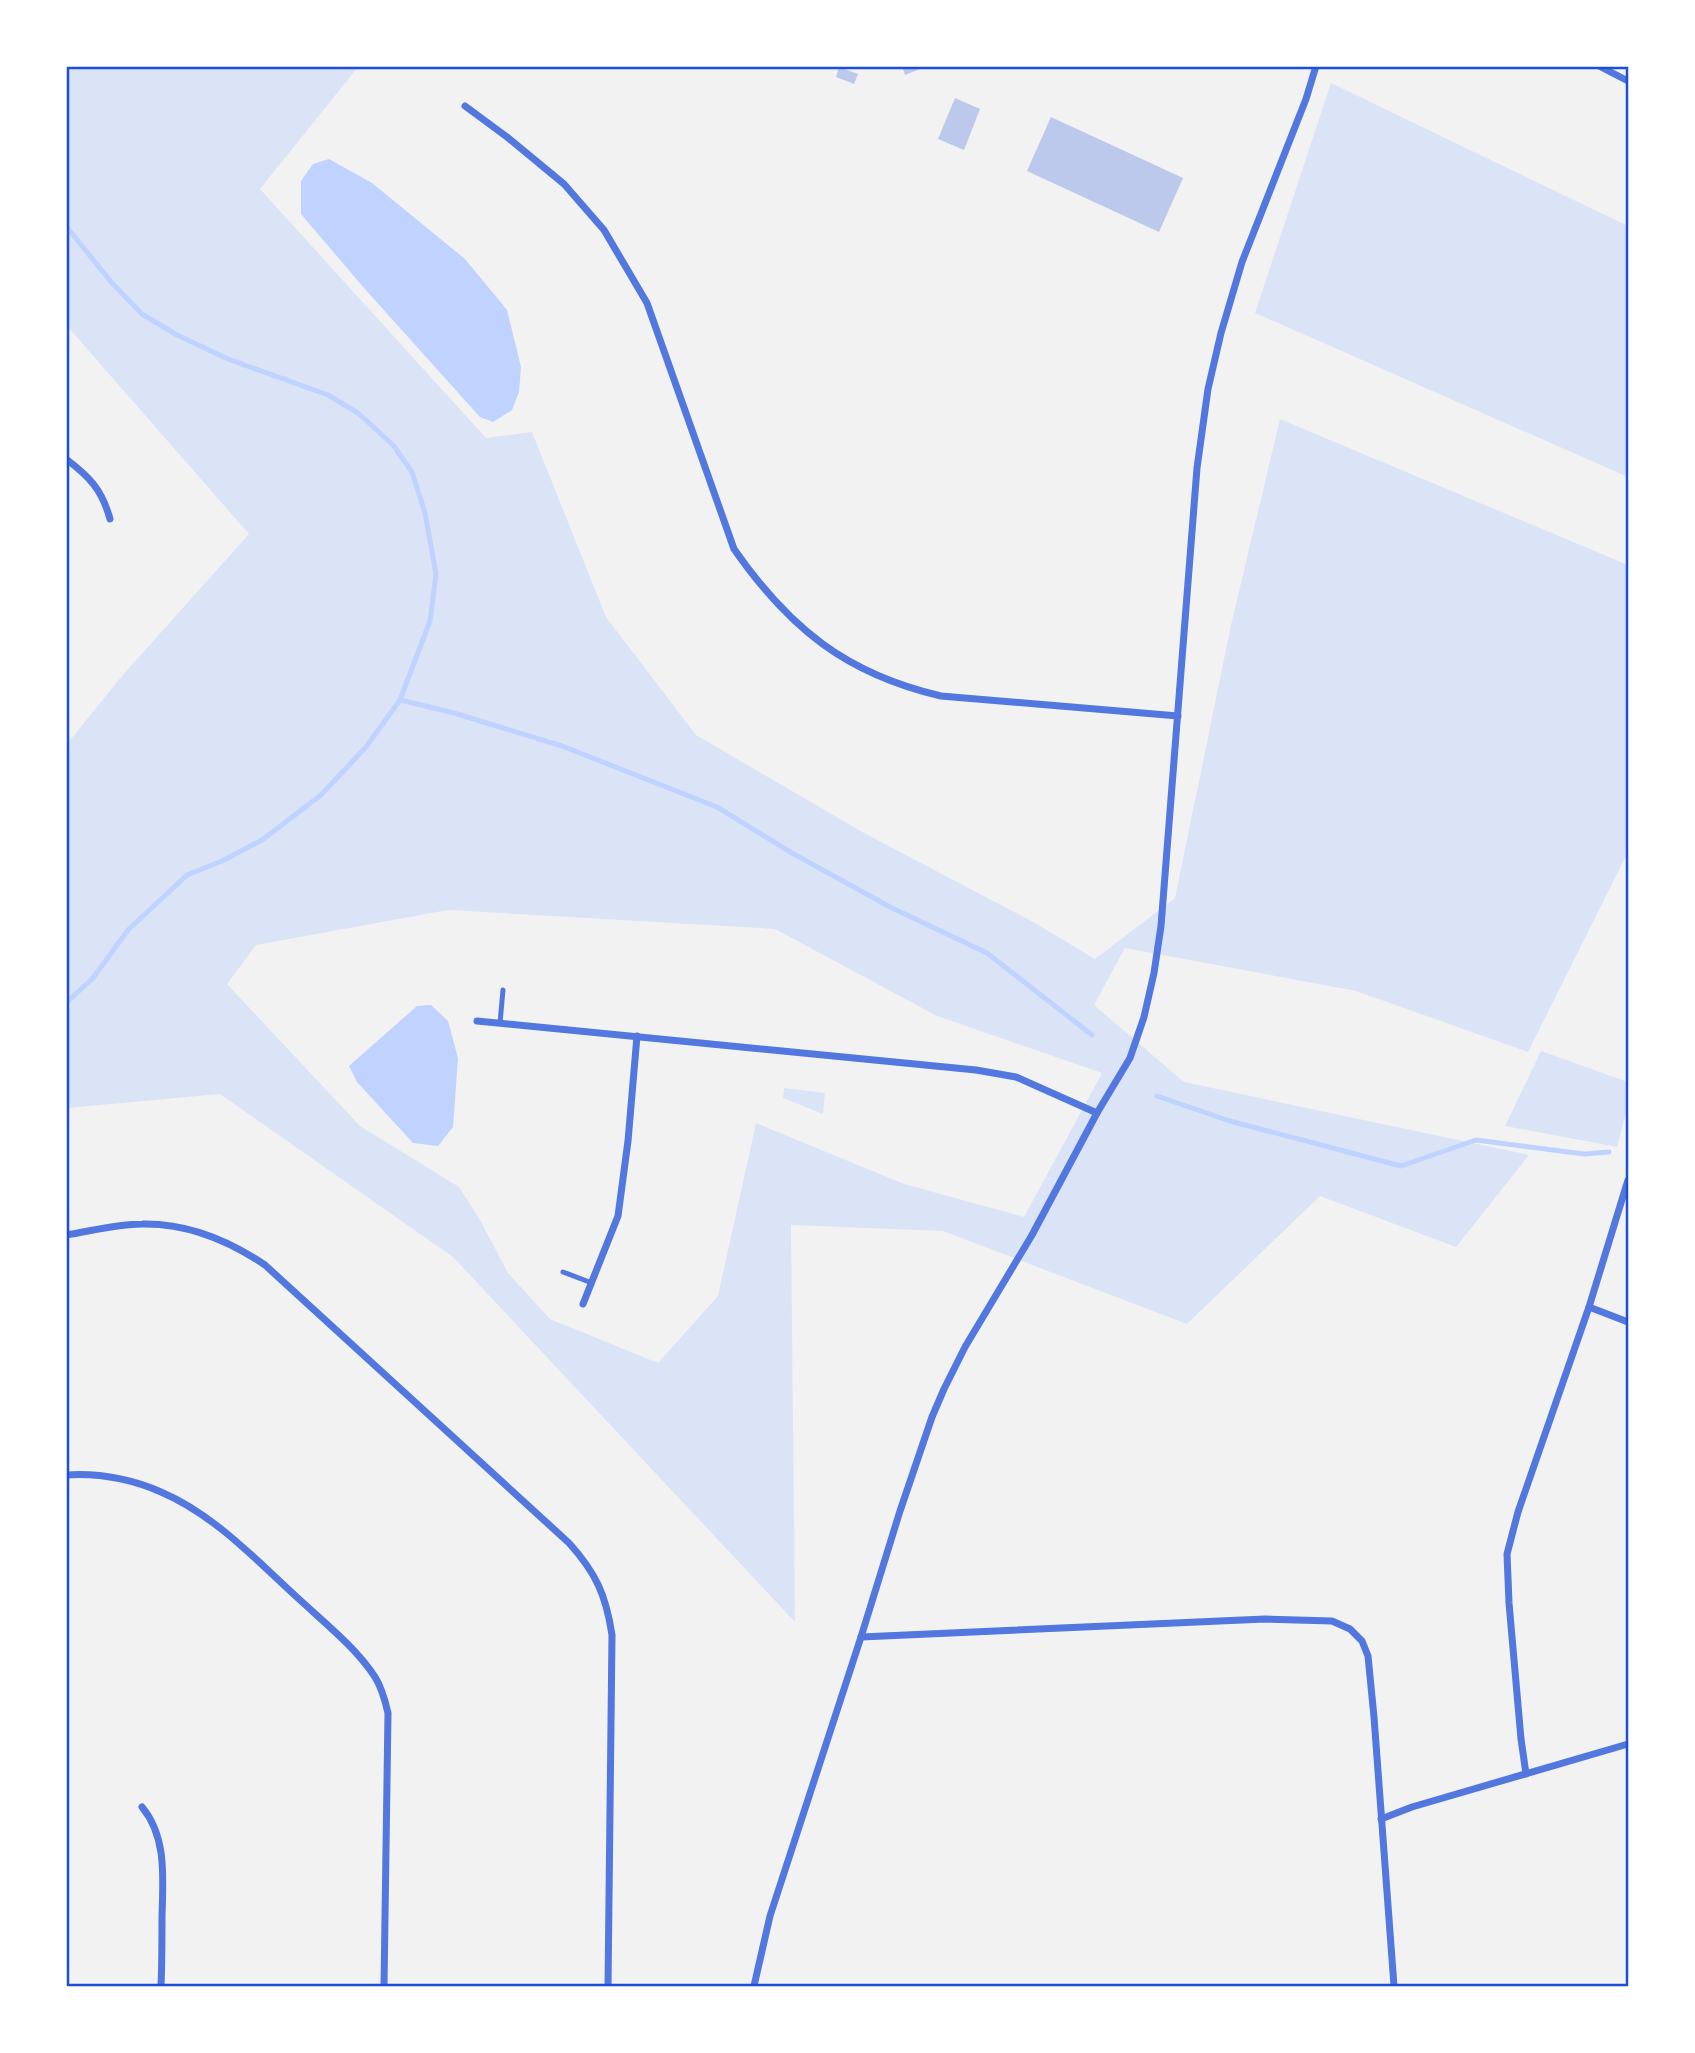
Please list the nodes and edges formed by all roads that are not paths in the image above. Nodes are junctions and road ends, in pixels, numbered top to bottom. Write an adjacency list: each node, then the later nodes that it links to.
1 (1316, 66): 7 (street)
2 (1599, 66): 3 (street)
3 (1629, 80)
4 (465, 106): 7 (street)
5 (66, 458): 6 (street)
6 (110, 519)
7 (1178, 716): 12 (street)
8 (503, 990): 10 (lane)
9 (477, 1021): 10 (street)
10 (500, 1023): 11 (street)
11 (637, 1036): 12 (street); 16 (street)
12 (1097, 1113): 21 (street)
13 (1629, 1180): 18 (street)
14 (66, 1235): 28 (street)
15 (564, 1272): 16 (lane)
16 (592, 1283): 17 (street)
17 (583, 1304)
18 (1589, 1307): 19 (street); 23 (street)
19 (1629, 1322)
20 (66, 1475): 27 (street)
21 (862, 1637): 25 (street); 29 (street)
22 (1629, 1744): 23 (street)
23 (1526, 1774): 25 (street)
24 (142, 1807): 26 (street)
25 (1381, 1819): 30 (street)
26 (161, 1986)
27 (384, 1986)
28 (608, 1986)
29 (754, 1986)
30 (1394, 1986)

